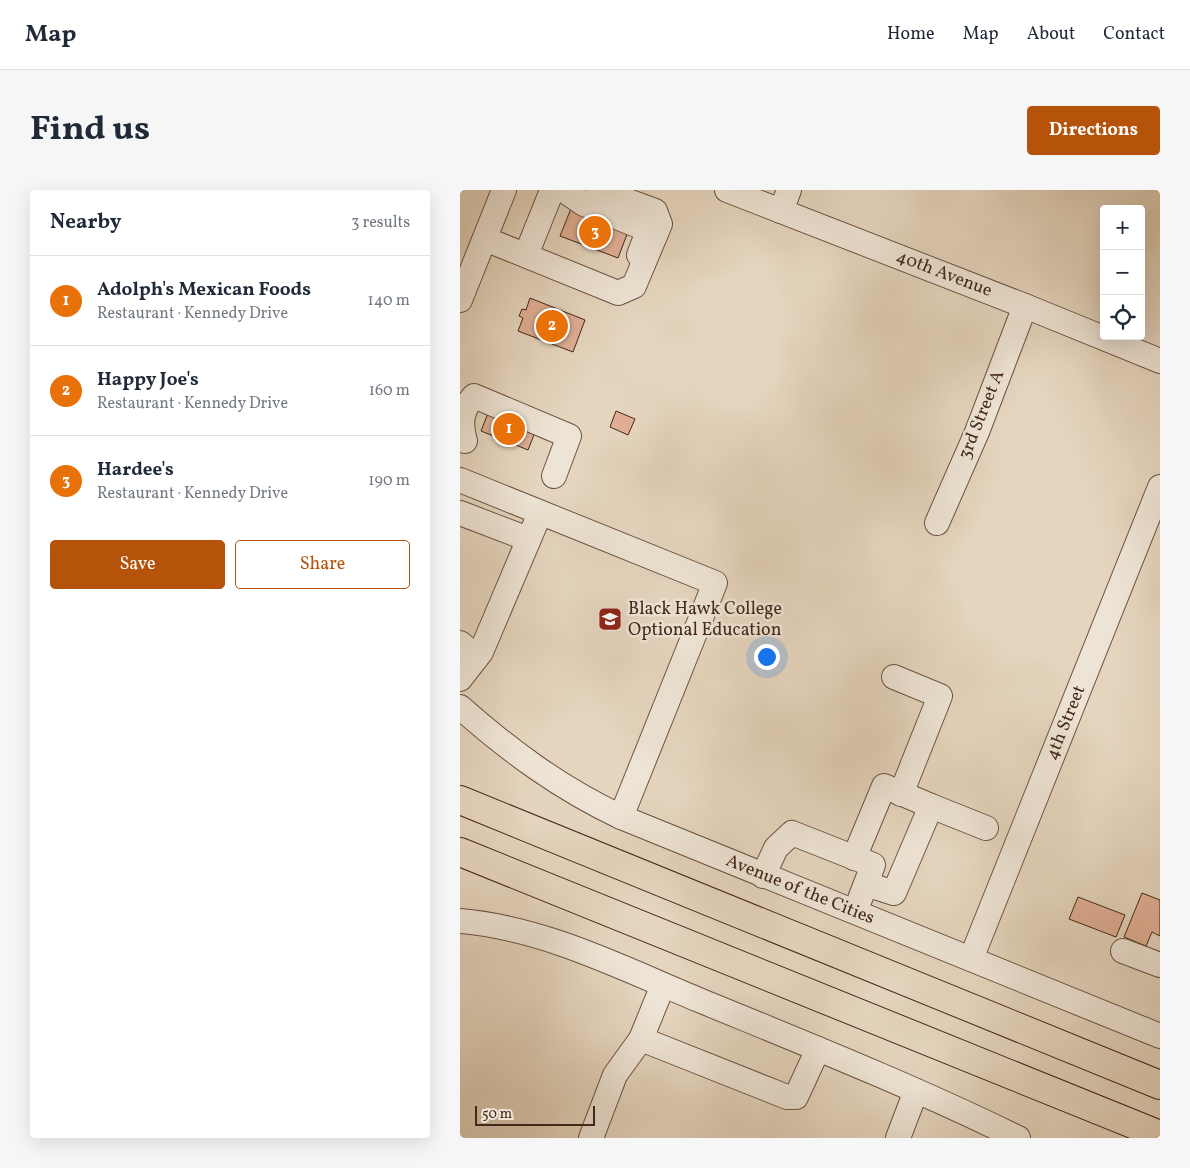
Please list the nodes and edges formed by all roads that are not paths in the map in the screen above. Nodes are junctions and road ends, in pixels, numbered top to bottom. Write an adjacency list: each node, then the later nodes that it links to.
1 (504, 190): 6 (street)
2 (598, 190): 8 (street)
3 (727, 190): 5 (street, 40th Avenue)
4 (559, 191): 7 (street); 8 (street)
5 (785, 200): 10 (street, 40th Avenue)
6 (485, 238): 7 (street); 9 (street)
7 (526, 255): 8 (street)
8 (634, 286)
9 (460, 300)
10 (1025, 306): 11 (street, 40th Avenue); 18 (street, 3rd Street A)
11 (1160, 361)
12 (465, 441): 13 (street)
13 (554, 476)
14 (460, 480): 16 (street)
15 (1160, 487): 38 (street, 4th Street)
16 (540, 512): 19 (street); 28 (street)
17 (460, 513): 19 (street)
18 (937, 523)
19 (528, 539): 20 (street)
20 (468, 650): 22 (street)
21 (894, 677): 25 (street)
22 (460, 679)
23 (460, 707): 28 (street, Avenue of the Cities)
24 (460, 788): 33 (main road)
25 (902, 794): 27 (street); 31 (street)
26 (460, 800): 33 (main road)
27 (931, 806): 29 (street); 34 (street)
28 (621, 817): 32 (street, Avenue of the Cities)
29 (986, 828)
30 (460, 852): 46 (main road)
31 (854, 858): 32 (street); 34 (street)
32 (763, 876): 35 (street, Avenue of the Cities)
33 (666, 884): 44 (main road)
34 (866, 884): 35 (street)
35 (855, 912): 38 (street, Avenue of the Cities)
36 (460, 920): 40 (street)
37 (1123, 951): 39 (street)
38 (971, 959): 41 (street, Avenue of the Cities)
39 (1160, 965)
40 (664, 985): 42 (street); 43 (street)
41 (1160, 1036)
42 (641, 1039): 43 (street); 47 (street)
43 (818, 1049): 45 (street)
44 (1160, 1085)
45 (916, 1091): 48 (street); 49 (street)
46 (1160, 1135)
47 (591, 1138)
48 (898, 1138)
49 (1018, 1138)

